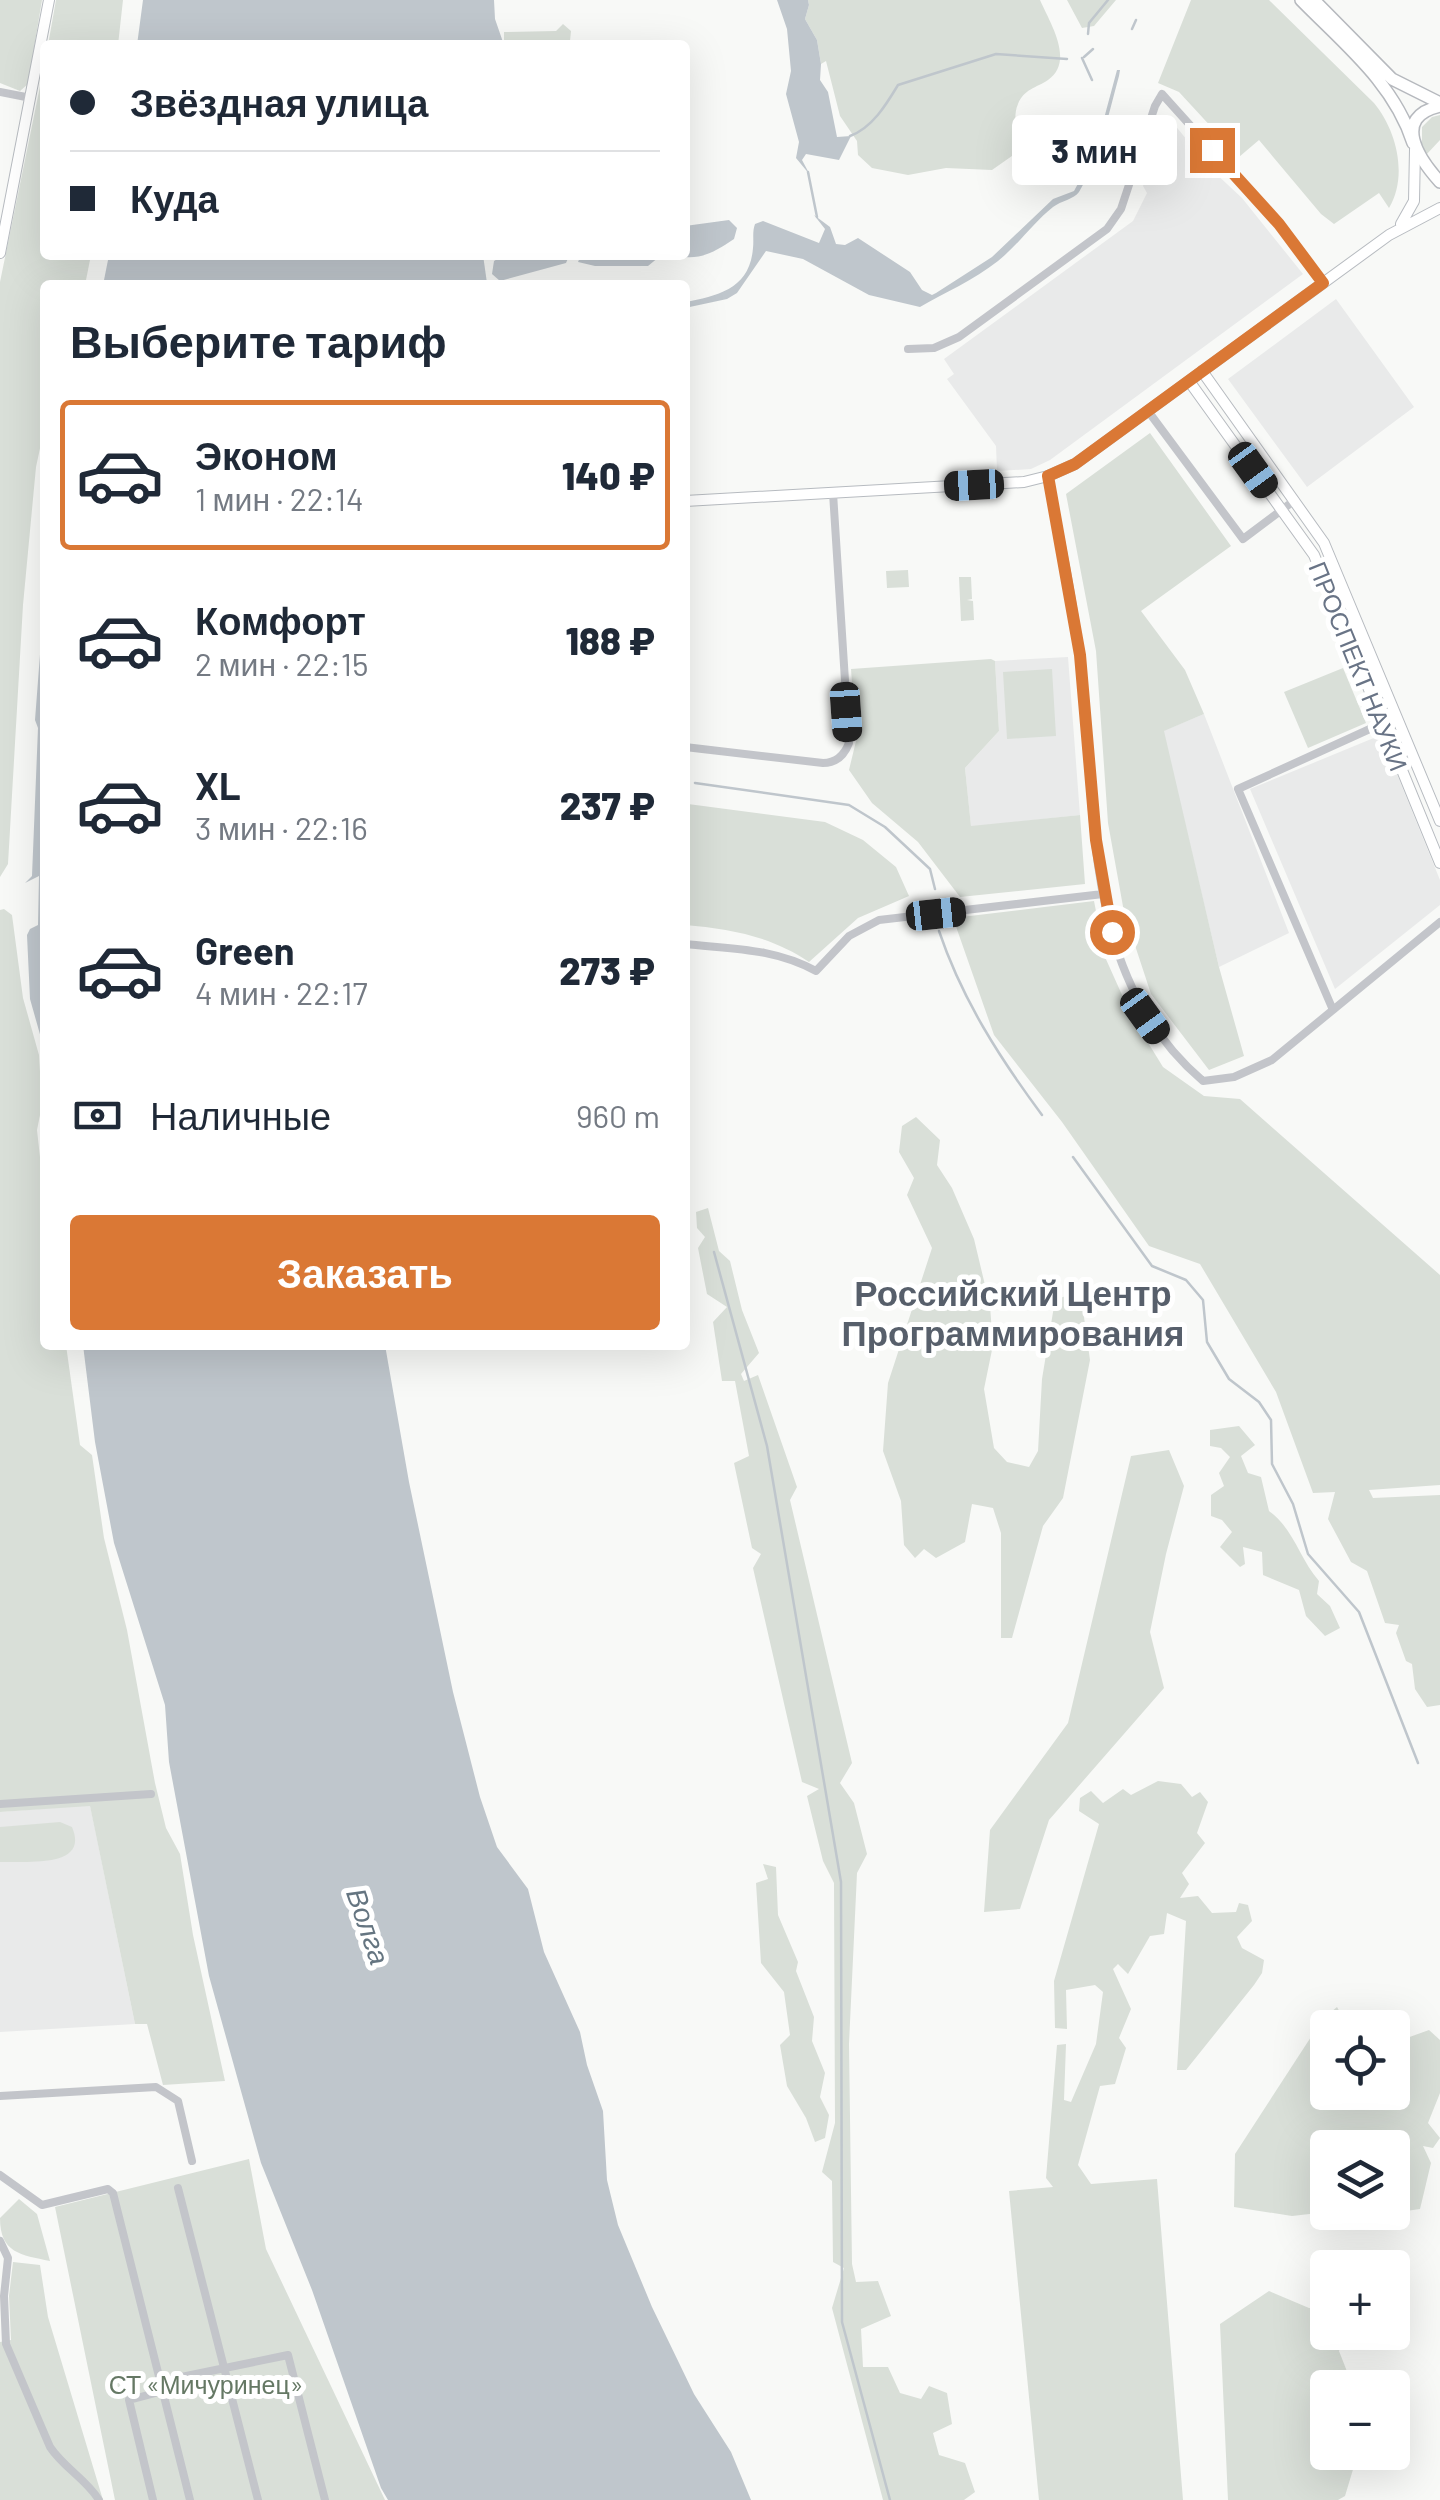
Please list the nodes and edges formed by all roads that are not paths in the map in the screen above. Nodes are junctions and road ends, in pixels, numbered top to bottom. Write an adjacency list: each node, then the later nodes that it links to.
1 (49, 0): 4 (street)
2 (1300, 0): 9 (main road)
3 (1314, 0): 8 (main road)
4 (42, 40)
5 (40, 49): 7 (street)
6 (0, 92): 7 (street)
7 (31, 98): 13 (street)
8 (1440, 105): 9 (main road)
9 (1414, 146): 10 (main road); 12 (street)
10 (1440, 182)
11 (1440, 208): 12 (street)
12 (1398, 229): 14 (street)
13 (0, 253)
14 (1323, 283): 15 (street); 16 (street)
15 (908, 349)
16 (1202, 372): 17 (street); 21 (street, ПРОСПЕКТ НАУКИ)
17 (1189, 381): 18 (street); 23 (street, ПРОСПЕКТ НАУКИ)
18 (1148, 411): 19 (street); 23 (street)
19 (1048, 476): 20 (street); 28 (street)
20 (833, 493): 22 (street); 25 (street)
21 (1296, 500): 23 (street); 26 (street, ПРОСПЕКТ НАУКИ)
22 (690, 501)
23 (1282, 510): 24 (street, ПРОСПЕКТ НАУКИ)
24 (1384, 723): 27 (street, ПРОСПЕКТ НАУКИ); 31 (street)
25 (690, 747)
26 (1440, 822)
27 (1440, 864)
28 (1103, 894): 30 (street); 31 (street)
29 (1440, 922): 31 (street)
30 (690, 945)
31 (1333, 1010)
32 (151, 1794): 33 (street)
33 (0, 1804)
34 (0, 2096): 35 (street)
35 (192, 2161)
36 (0, 2174): 40 (street)
37 (178, 2188): 39 (street)
38 (0, 2241): 41 (street)
39 (224, 2366): 40 (street); 44 (street); 45 (street)
40 (162, 2386): 42 (street); 43 (street)
41 (99, 2500)
42 (154, 2500)
43 (190, 2500)
44 (258, 2500)
45 (325, 2500)

